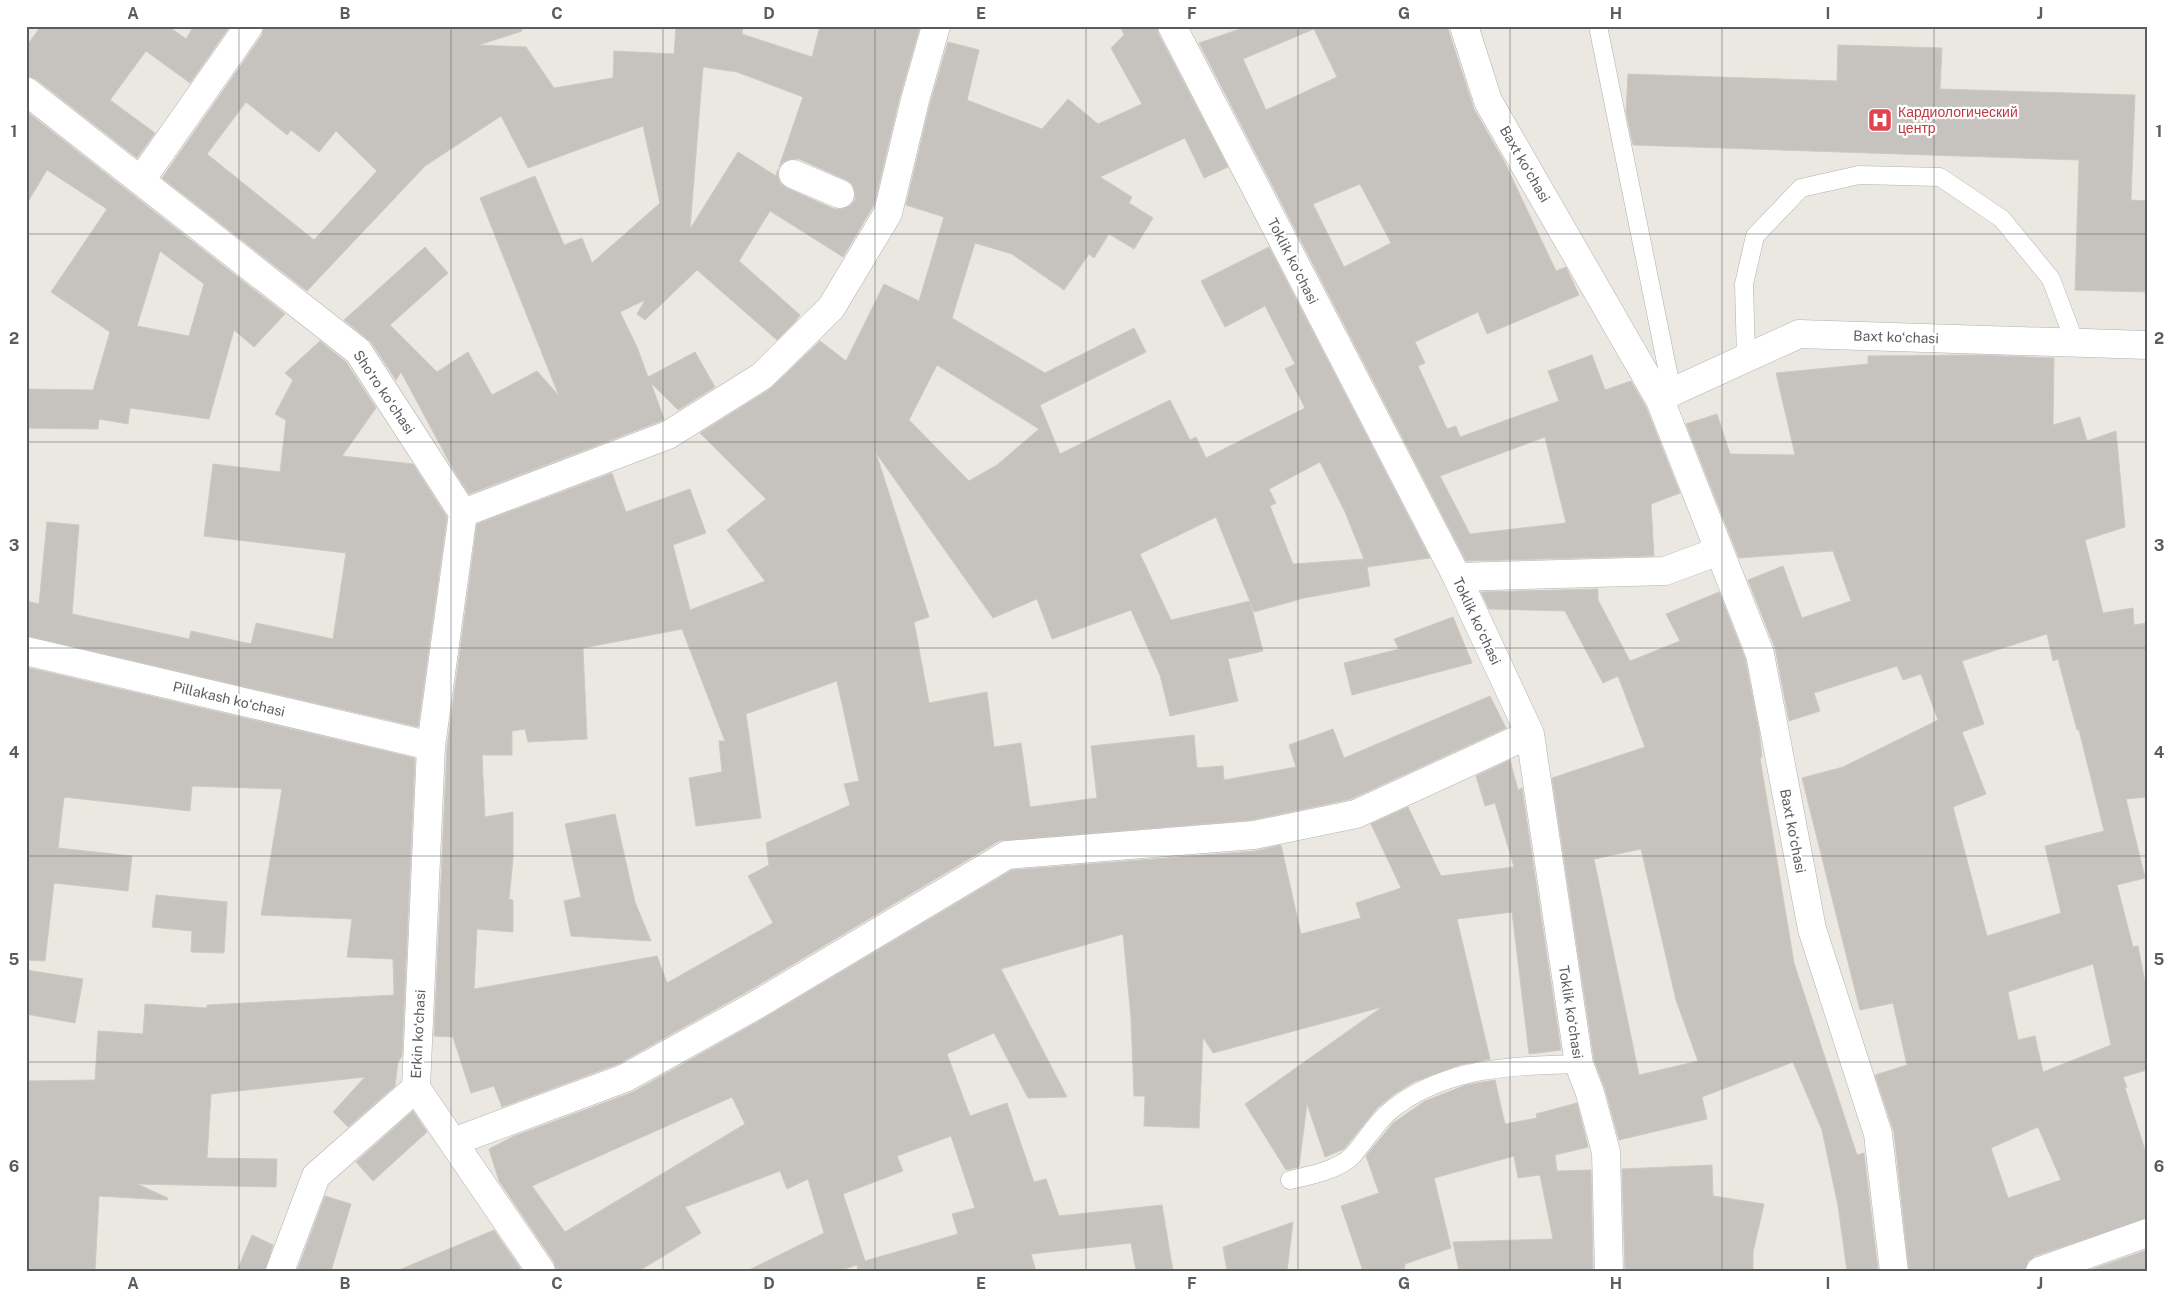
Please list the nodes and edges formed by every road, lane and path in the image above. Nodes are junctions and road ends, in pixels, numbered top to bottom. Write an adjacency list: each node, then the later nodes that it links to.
1 (249, 26): 8 (street)
2 (936, 26): 14 (street)
3 (1172, 26): 16 (street, Toklik koʻchasi)
4 (1464, 26): 13 (street, Baxt koʻchasi)
5 (1598, 26): 13 (lane)
6 (26, 91): 8 (street, Shoʻro koʻchasi)
7 (793, 174): 9 (street)
8 (141, 180): 14 (street, Shoʻro koʻchasi)
9 (840, 194)
10 (2075, 343): 11 (street, Baxt koʻchasi); 12 (street, Baxt koʻchasi); 12 (lane)
11 (2147, 345)
12 (1746, 358): 13 (street, Baxt koʻchasi)
13 (1666, 396): 15 (street, Baxt koʻchasi)
14 (464, 513): 19 (street)
15 (1719, 551): 16 (street); 28 (street, Baxt koʻchasi)
16 (1457, 577): 18 (street, Toklik koʻchasi)
17 (26, 651): 19 (street, Pillakash koʻchasi)
18 (1530, 734): 20 (street, Toklik koʻchasi); 22 (street)
19 (431, 746): 21 (street, Erkin koʻchasi)
20 (1579, 1064): 23 (lane); 27 (street, Toklik koʻchasi)
21 (416, 1088): 22 (street); 25 (street, Erkin koʻchasi)
22 (453, 1142): 26 (street)
23 (1290, 1180)
24 (2147, 1233): 29 (street)
25 (280, 1271)
26 (541, 1271)
27 (1609, 1271)
28 (1894, 1271)
29 (2040, 1271)

